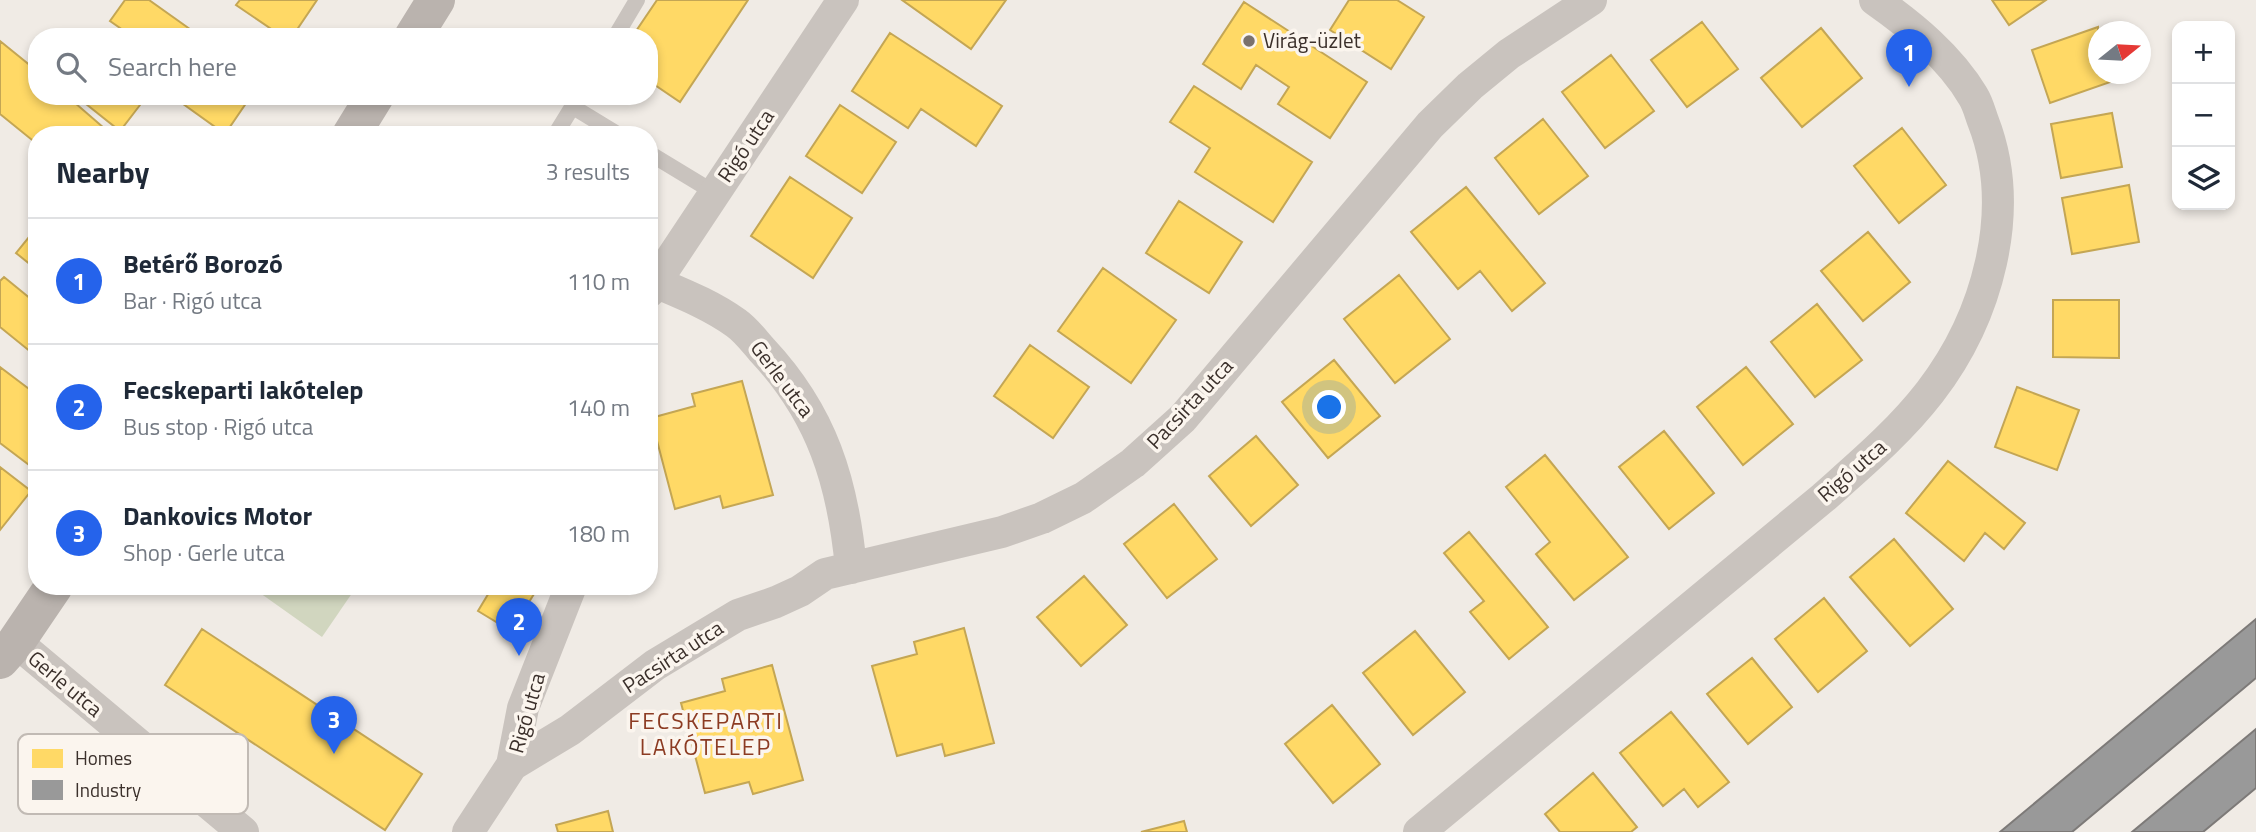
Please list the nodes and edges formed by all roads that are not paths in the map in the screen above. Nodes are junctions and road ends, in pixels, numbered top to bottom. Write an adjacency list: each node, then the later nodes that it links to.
1 (436, 0): 6 (main road)
2 (637, 0): 7 (lane)
3 (843, 0): 15 (street, Rigó utca)
4 (1591, 0): 18 (street, Pacsirta utca)
5 (1875, 0): 27 (street, Rigó utca)
6 (419, 28)
7 (620, 28)
8 (369, 105): 11 (main road)
9 (574, 105): 12 (lane)
10 (580, 105): 13 (lane)
11 (357, 126)
12 (561, 126)
13 (607, 126)
14 (658, 158): 15 (lane)
15 (715, 193): 16 (street, Rigó utca)
16 (658, 278)
17 (658, 289): 18 (street, Gerle utca)
18 (851, 568): 23 (street, Pacsirta utca)
19 (48, 595): 21 (main road)
20 (567, 595): 23 (street, Rigó utca)
21 (8, 651): 22 (street, Gerle utca)
22 (116, 734)
23 (512, 765): 26 (street, Rigó utca)
24 (220, 814): 25 (street, Gerle utca)
25 (243, 832)
26 (468, 832)
27 (1419, 832)

